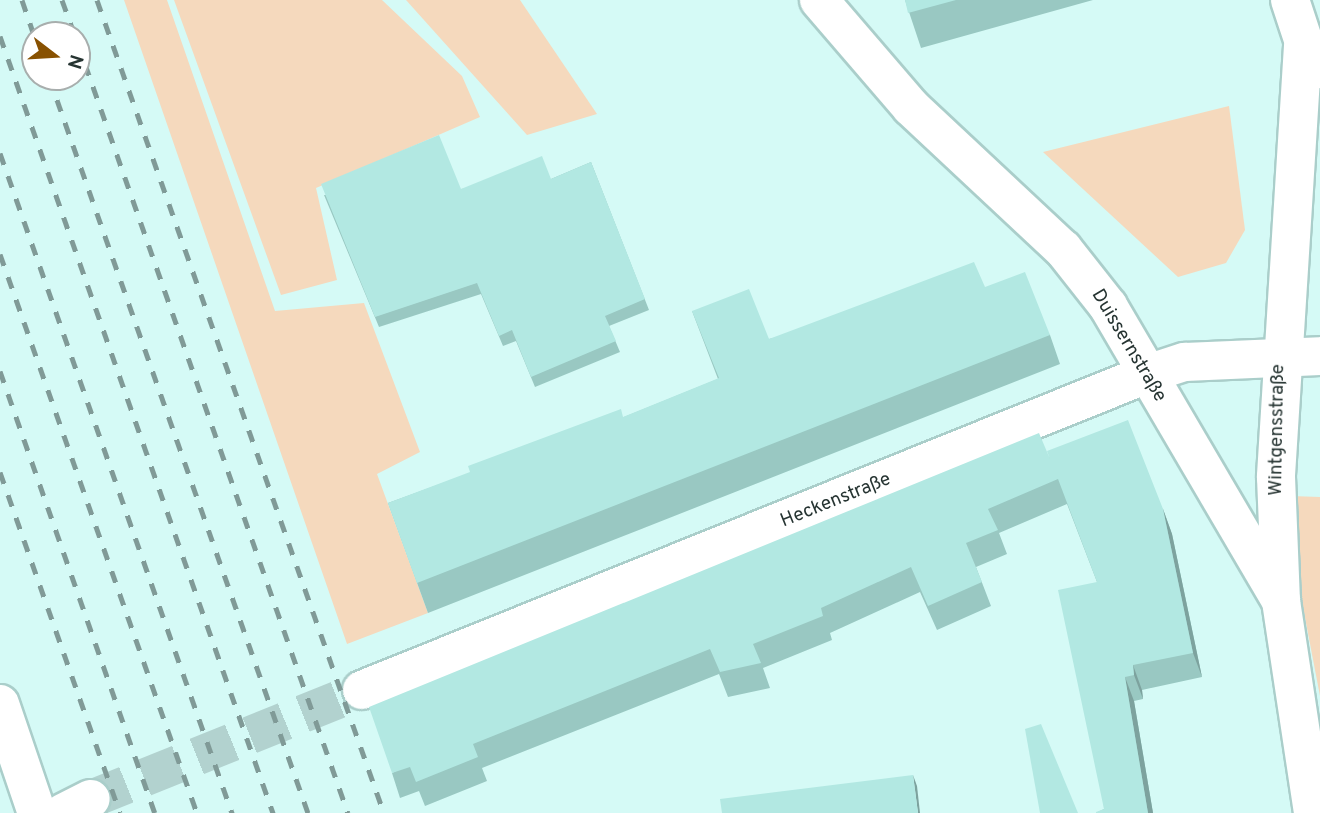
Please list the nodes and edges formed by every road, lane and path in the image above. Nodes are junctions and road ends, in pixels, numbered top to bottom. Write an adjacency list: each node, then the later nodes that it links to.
1 (819, 0): 7 (street, Duissernstraße)
2 (1290, 0): 3 (street, Wintgensstraße)
3 (1303, 46): 4 (street, Wintgensstraße); 6 (street, Wintgensstraße)
4 (1320, 88)
5 (1320, 356): 6 (street, Heckenstraße)
6 (1279, 358): 7 (street, Heckenstraße); 8 (street, Wintgensstraße)
7 (1147, 374): 8 (street, Duissernstraße); 9 (street, Heckenstraße)
8 (1281, 601): 12 (street, Wintgensstraße)
9 (362, 690)
10 (0, 704): 11 (street)
11 (37, 813)
12 (1313, 813)

